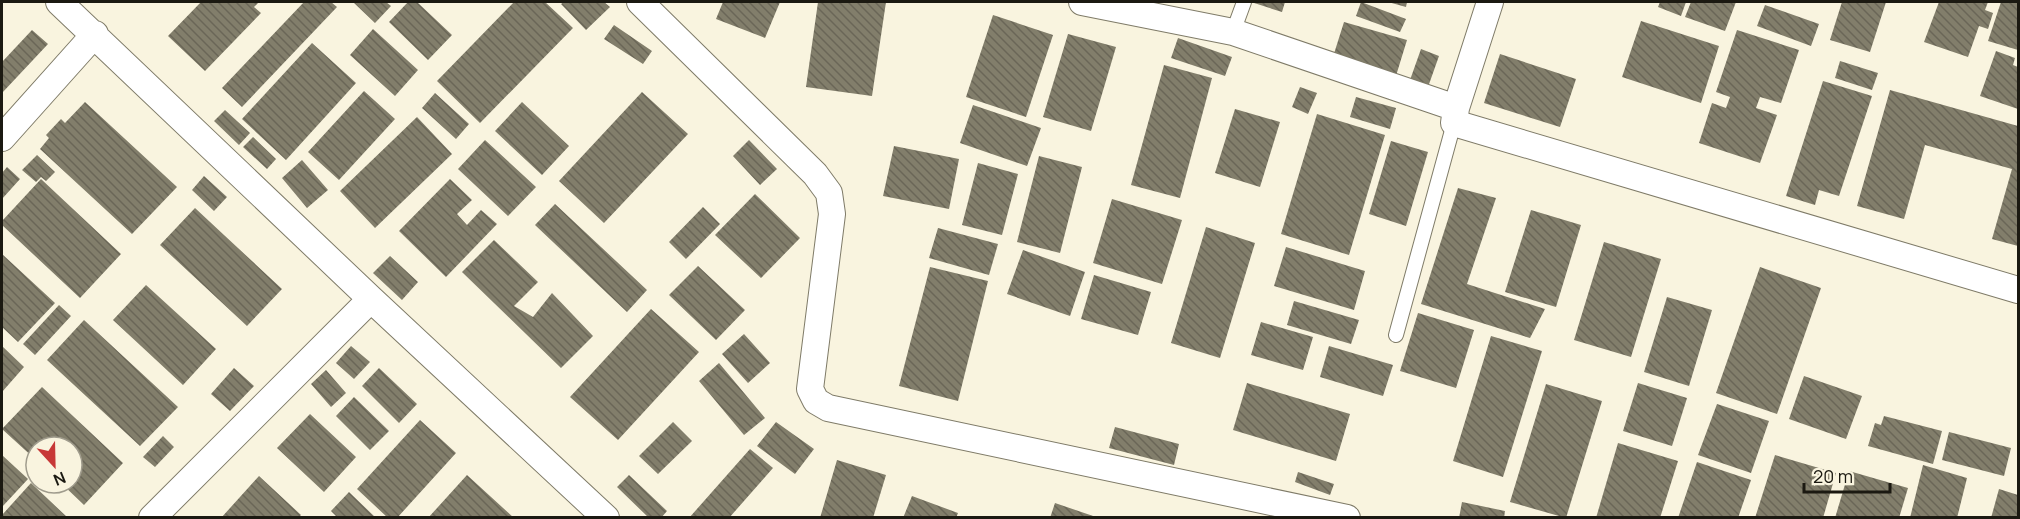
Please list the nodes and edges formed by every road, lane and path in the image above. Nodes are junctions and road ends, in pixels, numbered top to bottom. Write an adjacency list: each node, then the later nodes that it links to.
1 (59, 2): 7 (street)
2 (640, 2): 15 (street)
3 (1082, 2): 6 (street)
4 (1244, 2): 6 (lane)
5 (1490, 2): 8 (street)
6 (1233, 32): 8 (street)
7 (94, 34): 9 (street); 11 (street)
8 (1455, 115): 10 (street); 12 (lane)
9 (2, 138)
10 (2019, 290)
11 (371, 299): 13 (street); 14 (street)
12 (1396, 336)
13 (152, 518)
14 (606, 518)
15 (1347, 518)

